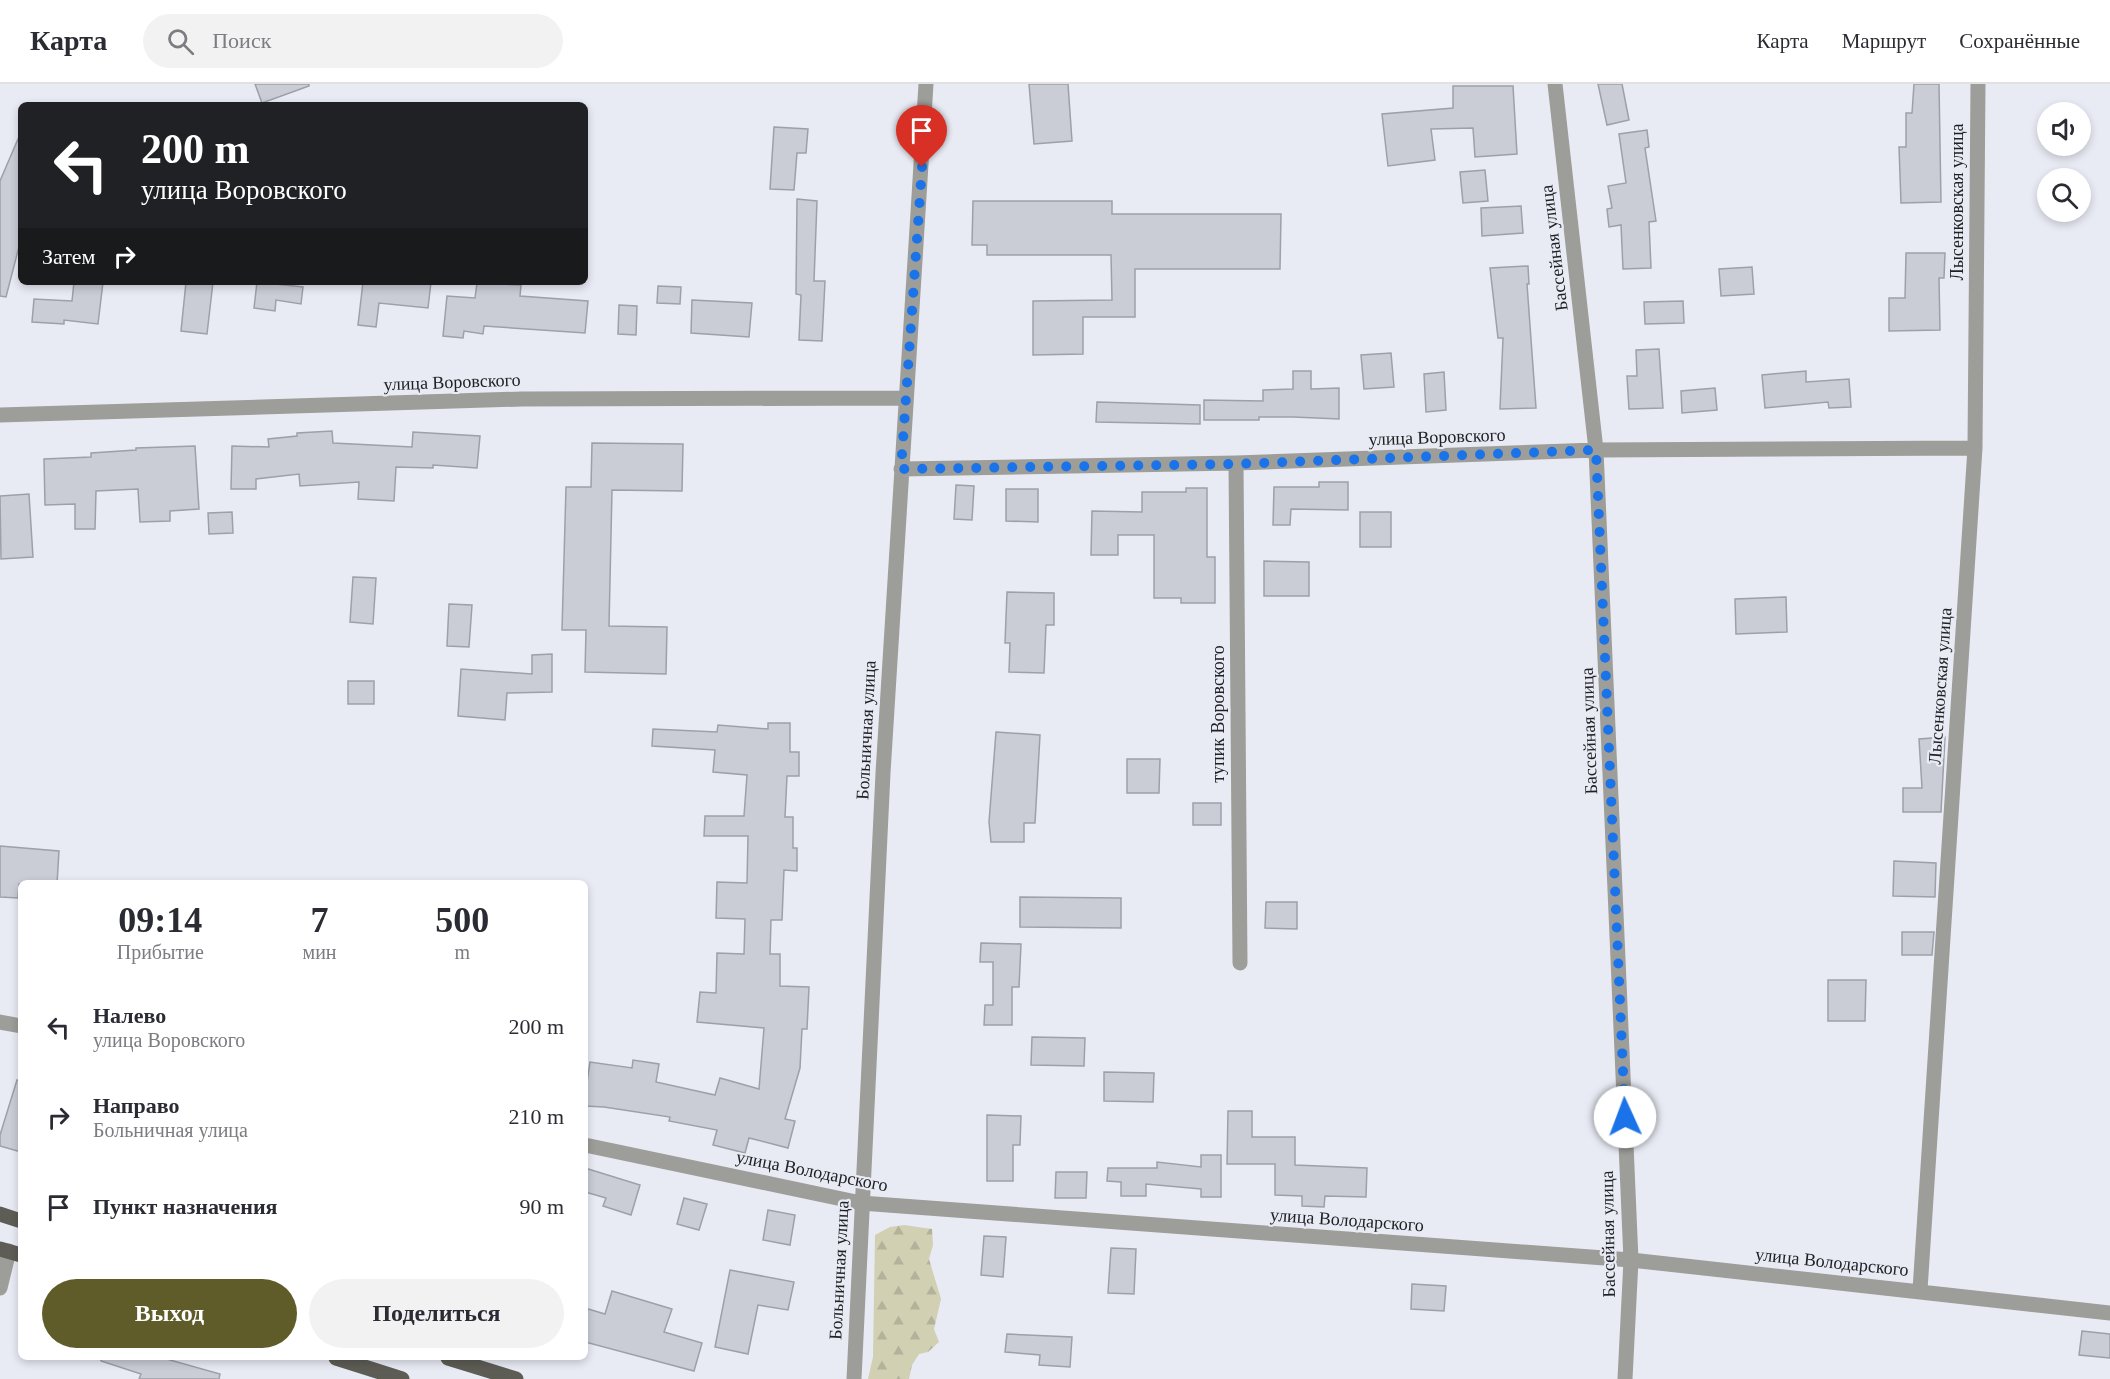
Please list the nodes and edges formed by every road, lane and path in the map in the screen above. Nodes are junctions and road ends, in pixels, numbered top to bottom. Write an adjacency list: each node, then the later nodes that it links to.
1 (926, 84): 4 (street, Больничная улица)
2 (1554, 84): 7 (street, Бассейная улица)
3 (1978, 84): 6 (street, Лысенковская улица)
4 (906, 398): 5 (street, улица Воровского); 9 (street, Больничная улица)
5 (0, 415)
6 (1975, 448): 7 (street, улица Воровского); 20 (street, Лысенковская улица)
7 (1596, 450): 8 (street, улица Воровского); 18 (street, Бассейная улица)
8 (1236, 464): 9 (street, улица Воровского); 10 (street, тупик Воровского)
9 (901, 469): 14 (street, Больничная улица)
10 (1240, 963)
11 (0, 1022): 12 (street)
12 (18, 1025)
13 (588, 1146): 14 (street, улица Володарского)
14 (861, 1203): 18 (street, улица Володарского); 26 (street, Больничная улица)
15 (0, 1214): 16 (main road)
16 (18, 1220)
17 (10, 1252): 19 (street)
18 (1631, 1260): 20 (street, улица Володарского); 27 (street, Бассейная улица)
19 (0, 1288)
20 (1920, 1290): 21 (street, улица Володарского)
21 (2110, 1313)
22 (342, 1360): 24 (main road)
23 (454, 1360): 25 (main road)
24 (402, 1379)
25 (516, 1379)
26 (854, 1379)
27 (1625, 1379)

